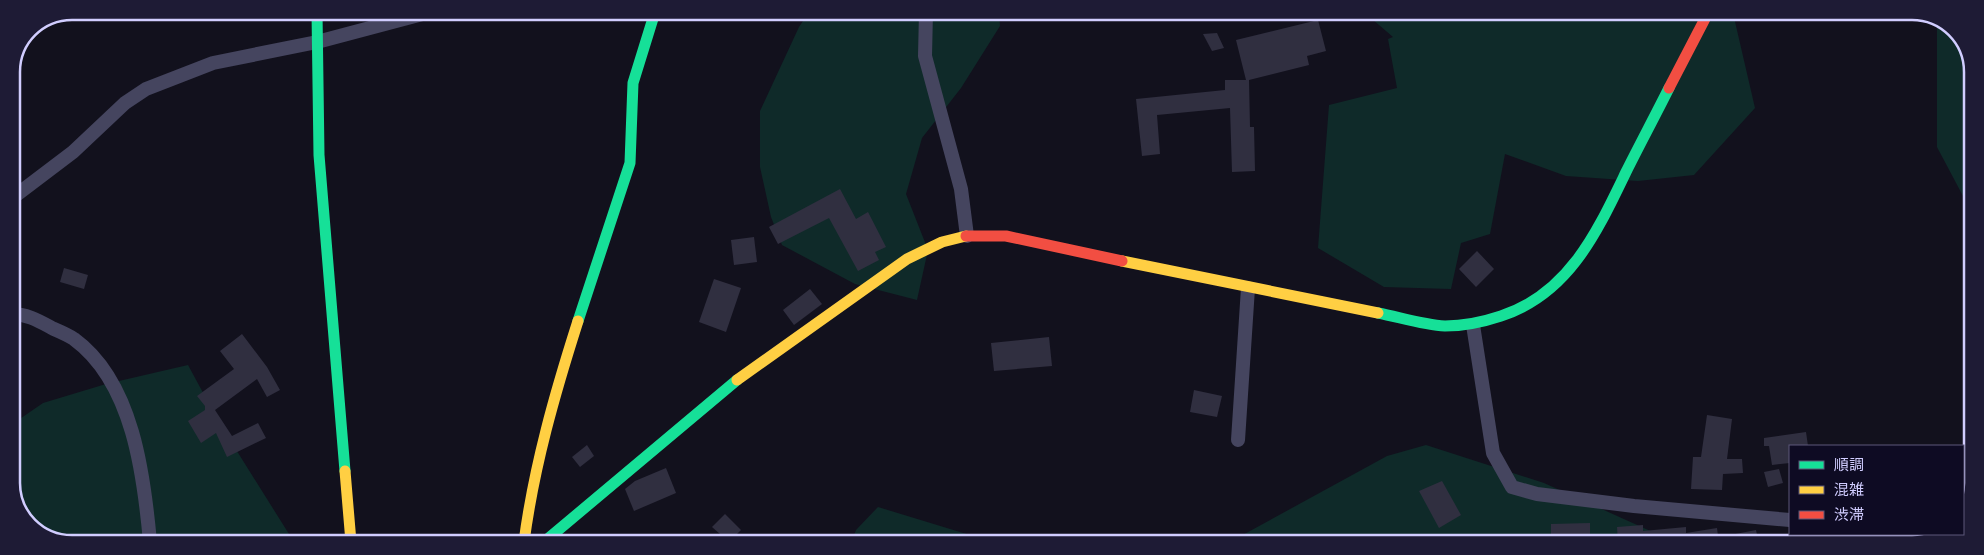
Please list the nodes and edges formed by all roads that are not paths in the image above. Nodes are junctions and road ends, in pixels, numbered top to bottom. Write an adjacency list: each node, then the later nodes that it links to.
1 (317, 20): 6 (street)
2 (400, 20): 6 (street)
3 (653, 20): 16 (street)
4 (926, 20): 8 (street)
5 (1704, 20): 11 (street)
6 (317, 42): 7 (street); 15 (street)
7 (20, 193)
8 (967, 236): 9 (street); 17 (street)
9 (1248, 288): 11 (street); 12 (street)
10 (20, 314): 14 (street)
11 (1473, 325): 13 (street)
12 (1238, 440)
13 (1789, 520)
14 (149, 535)
15 (350, 535)
16 (525, 535)
17 (552, 535)

